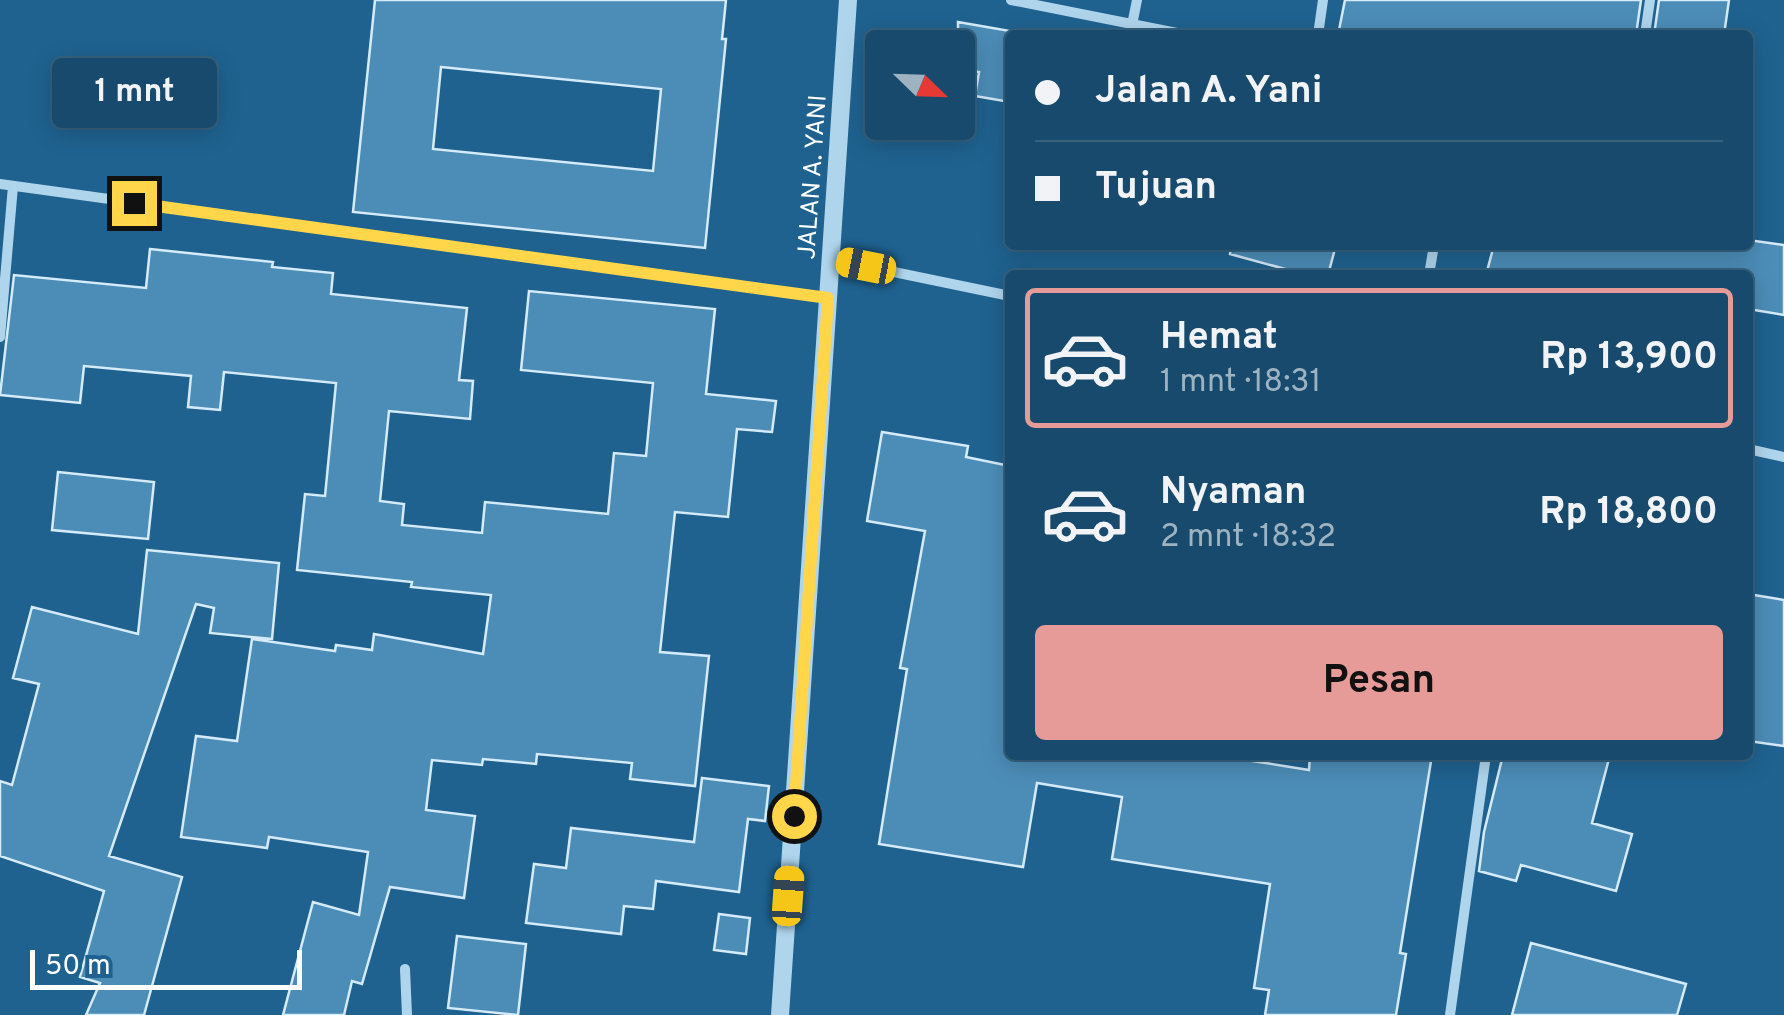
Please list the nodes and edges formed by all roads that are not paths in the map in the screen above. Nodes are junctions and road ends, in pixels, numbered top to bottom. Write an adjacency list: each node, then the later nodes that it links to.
1 (848, 0): 12 (street, JALAN A. YANI)
2 (1012, 0): 6 (street)
3 (1137, 0): 6 (street)
4 (1323, 0): 8 (street)
5 (1650, 0): 9 (street)
6 (1132, 25): 7 (street)
7 (1159, 30)
8 (1319, 30)
9 (1646, 30)
10 (0, 184): 11 (street)
11 (13, 186): 14 (street); 15 (street)
12 (831, 259): 13 (street); 14 (street, JALAN A. YANI)
13 (1005, 295)
14 (828, 298): 21 (street, JALAN A. YANI)
15 (0, 337)
16 (1753, 450): 17 (street)
17 (1784, 457)
18 (1485, 760): 22 (street)
19 (405, 969): 20 (street)
20 (407, 1015)
21 (780, 1015)
22 (1450, 1015)

